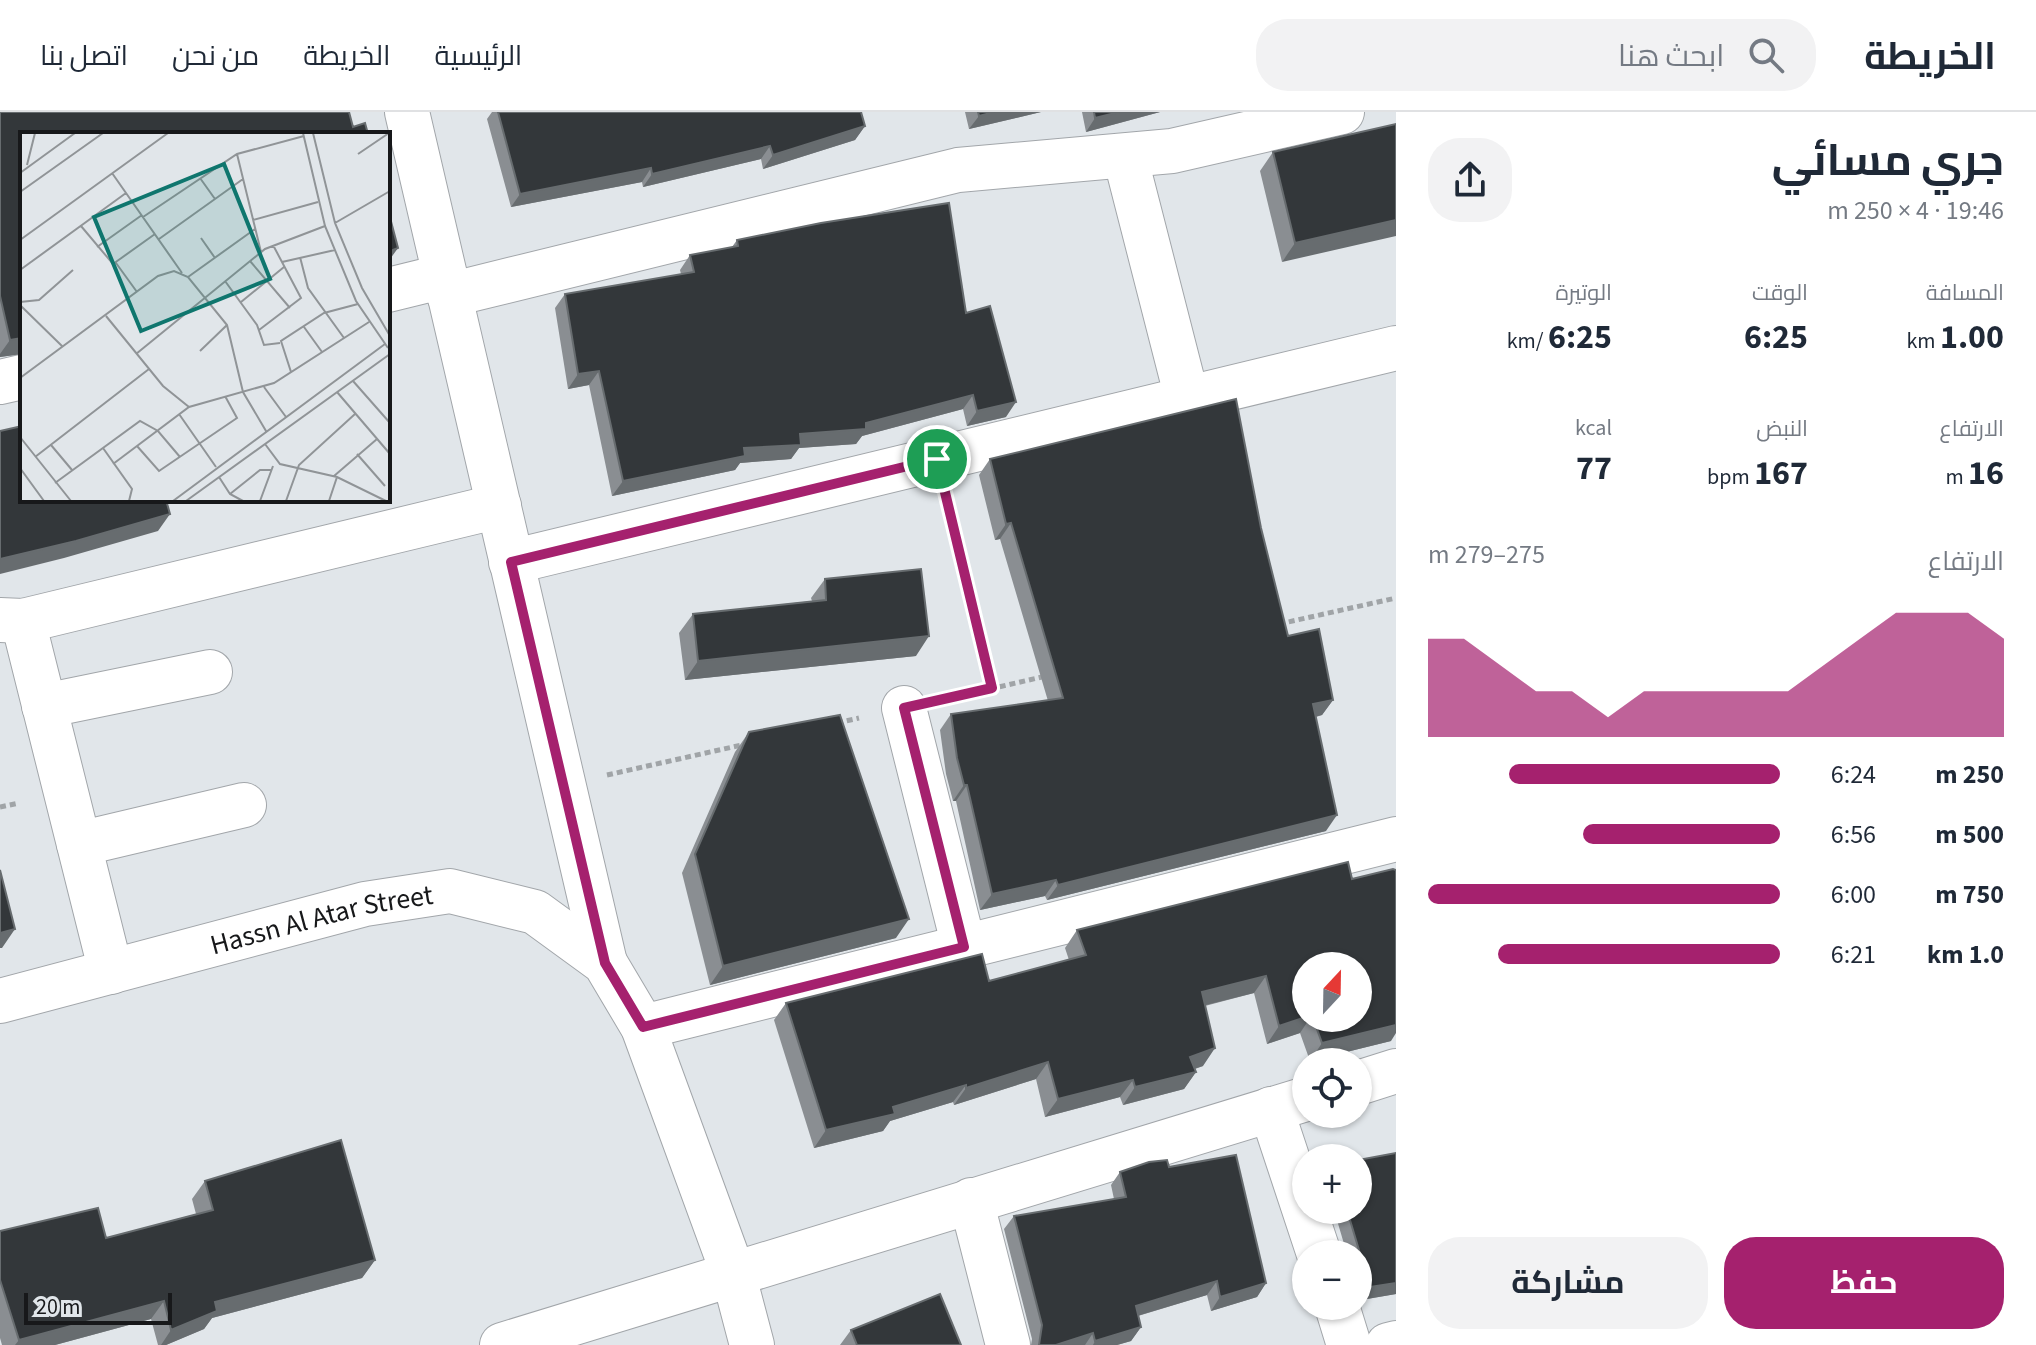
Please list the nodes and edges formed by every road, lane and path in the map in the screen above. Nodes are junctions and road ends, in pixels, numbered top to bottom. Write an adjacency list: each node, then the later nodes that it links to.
1 (407, 112): 4 (street)
2 (1342, 112): 3 (street)
3 (1125, 156): 4 (street); 9 (street)
4 (447, 285): 5 (street); 11 (street)
5 (390, 290)
6 (1396, 348): 9 (street)
7 (20, 377): 8 (street)
8 (0, 382)
9 (1187, 398): 10 (street)
10 (937, 459): 12 (street); 18 (path)
11 (499, 506): 12 (street); 14 (street)
12 (511, 562): 23 (street)
13 (1396, 598): 15 (path)
14 (12, 621): 19 (street)
15 (1272, 626)
16 (210, 672): 19 (street)
17 (1054, 674): 18 (path)
18 (992, 688): 20 (path)
19 (44, 706): 26 (street)
20 (904, 708): 21 (path); 27 (street)
21 (826, 726)
22 (749, 743): 23 (path)
23 (563, 785): 28 (street)
24 (244, 805): 26 (street)
25 (1396, 839): 27 (street)
26 (79, 844): 29 (street)
27 (964, 947): 31 (street)
28 (605, 963): 29 (street, Hassn Al Atar Street); 31 (street, Hassn Al Atar Street)
29 (111, 972): 30 (street, Hassn Al Atar Street)
30 (0, 1001)
31 (643, 1027): 37 (street, Hassn Al Atar Street)
32 (1396, 1071): 33 (street)
33 (1372, 1079)
34 (1288, 1104): 35 (street); 36 (street)
35 (971, 1200): 37 (street); 42 (street)
36 (1316, 1240)
37 (733, 1273): 40 (street); 41 (street, Hassn Al Atar Street)
38 (1341, 1320): 43 (street)
39 (1396, 1343): 44 (street)
40 (502, 1345)
41 (752, 1345)
42 (1008, 1345)
43 (1349, 1345)
44 (1388, 1345)

